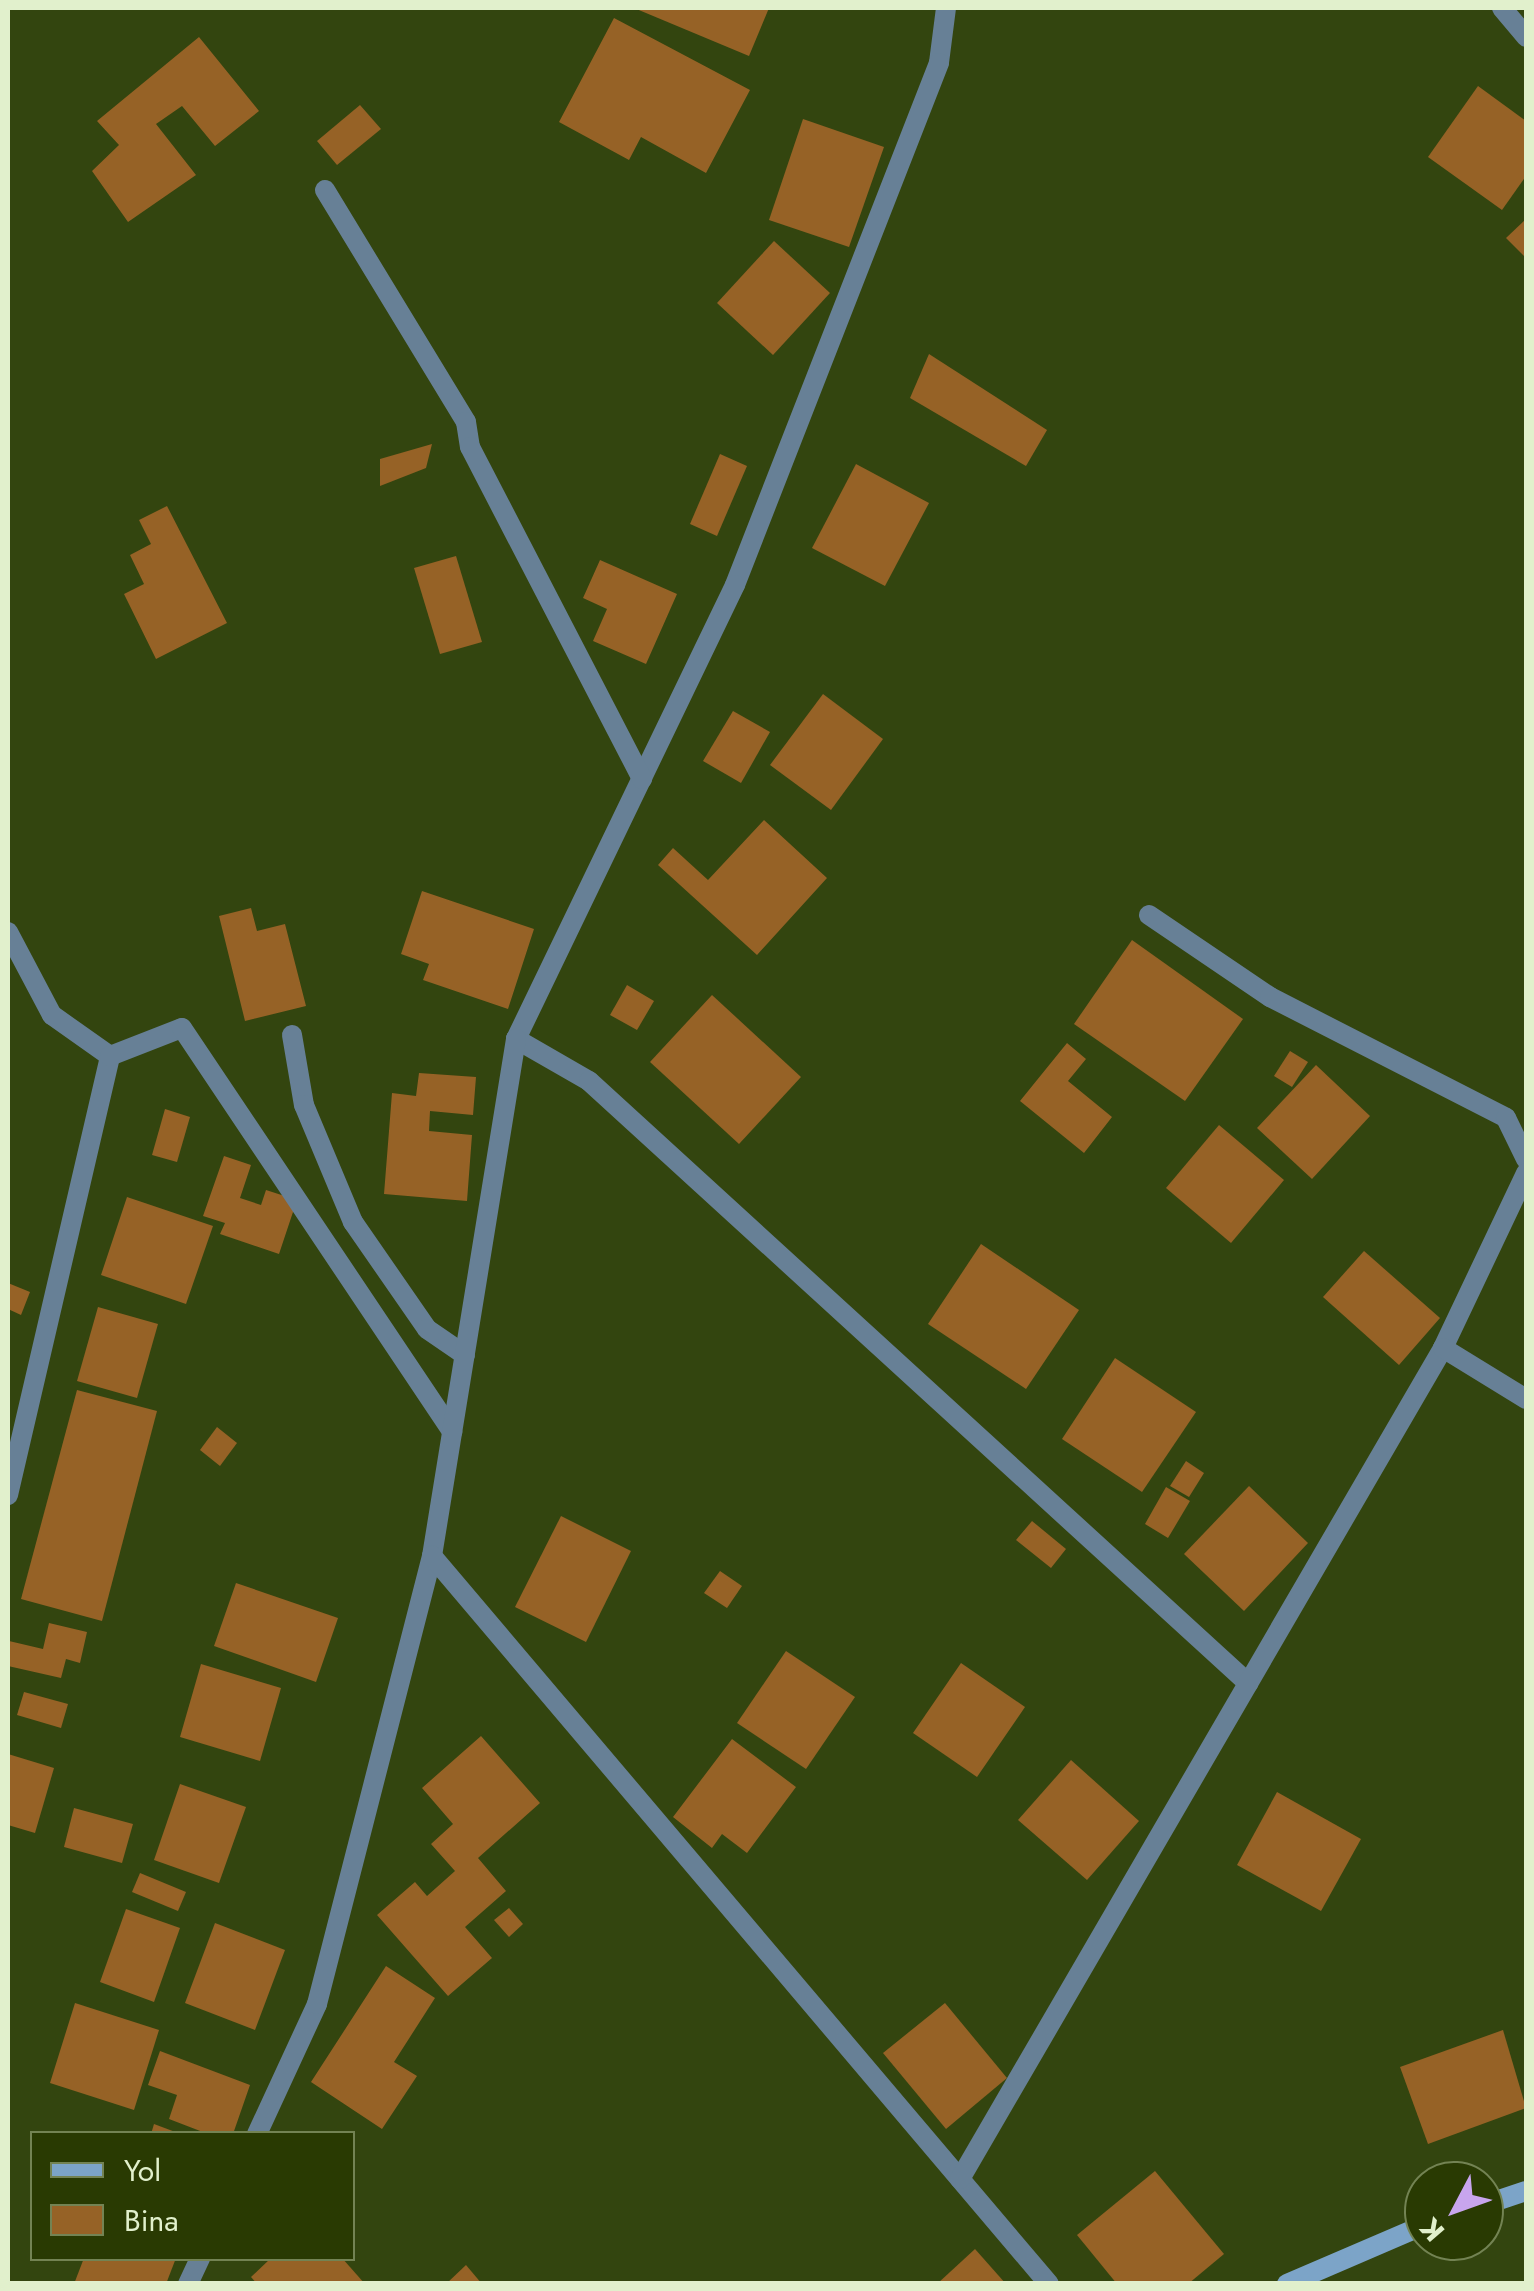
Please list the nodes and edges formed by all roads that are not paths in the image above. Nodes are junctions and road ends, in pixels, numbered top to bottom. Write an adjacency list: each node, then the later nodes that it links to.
1 (946, 8): 5 (street)
2 (1502, 8): 3 (street)
3 (1526, 38)
4 (325, 190): 5 (street)
5 (642, 779): 9 (street)
6 (1149, 915): 11 (street)
7 (8, 932): 10 (street)
8 (292, 1035): 14 (street)
9 (516, 1038): 14 (street); 19 (street)
10 (110, 1056): 16 (street); 17 (street)
11 (1526, 1159)
12 (1526, 1172): 13 (street)
13 (1443, 1348): 15 (street); 19 (street)
14 (465, 1355): 16 (street)
15 (1526, 1399)
16 (452, 1432): 18 (street)
17 (8, 1495)
18 (432, 1556): 20 (street); 21 (street)
19 (1248, 1683): 21 (street)
20 (259, 2131)
21 (960, 2179): 25 (street)
22 (1404, 2234): 26 (street)
23 (199, 2261): 24 (street)
24 (188, 2284)
25 (1048, 2284)
26 (1287, 2284)

